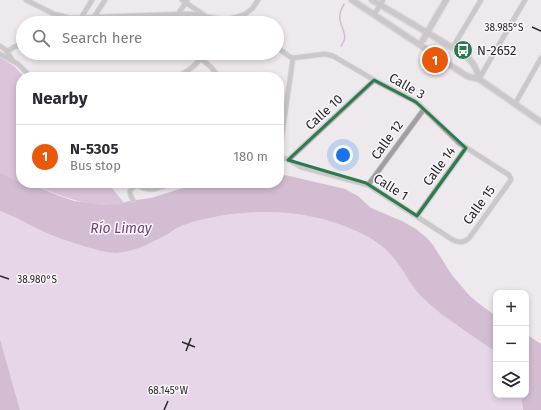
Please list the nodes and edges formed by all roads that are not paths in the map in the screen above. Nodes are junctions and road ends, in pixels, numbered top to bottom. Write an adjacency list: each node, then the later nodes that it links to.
1 (26, 0): 14 (street)
2 (92, 0): 15 (street)
3 (105, 0): 16 (street)
4 (258, 0): 20 (street)
5 (352, 0): 13 (street)
6 (372, 0): 11 (street)
7 (446, 0): 21 (street)
8 (481, 0): 25 (street)
9 (525, 0): 37 (street)
10 (185, 1): 12 (street); 19 (street)
11 (382, 2): 13 (street); 21 (street)
12 (178, 14): 17 (street); 18 (street)
13 (374, 15): 22 (street)
14 (62, 16)
15 (82, 16)
16 (95, 16)
17 (122, 16)
18 (201, 16)
19 (206, 16)
20 (239, 16)
21 (427, 32): 22 (street); 25 (street)
22 (420, 45): 37 (street)
23 (0, 46): 26 (street)
24 (16, 46): 26 (street)
25 (452, 47): 37 (street)
26 (7, 52): 31 (street)
27 (284, 52): 29 (street)
28 (0, 54): 31 (street)
29 (293, 58): 38 (street, Calle 3); 41 (street)
30 (541, 58): 39 (street)
31 (13, 60): 34 (street)
32 (199, 60): 35 (street)
33 (202, 60): 36 (street)
34 (27, 72)
35 (185, 72)
36 (215, 72)
37 (479, 79): 39 (street)
38 (374, 80): 40 (street, Calle 3); 45 (street, Calle 10)
39 (515, 104): 42 (street)
40 (424, 109): 43 (street, Calle 3); 47 (street, Calle 12)
41 (284, 122)
42 (541, 122)
43 (466, 148): 46 (street, Calle 3); 52 (street, Calle 14)
44 (284, 158): 45 (street, Calle 1)
45 (288, 160): 47 (street, Calle 1)
46 (511, 179): 53 (street, Calle 15)
47 (368, 185): 52 (street, Calle 1)
48 (132, 188): 51 (street)
49 (143, 188): 50 (street)
50 (158, 188)
51 (132, 200)
52 (417, 216): 53 (street, Calle 1)
53 (462, 242)

